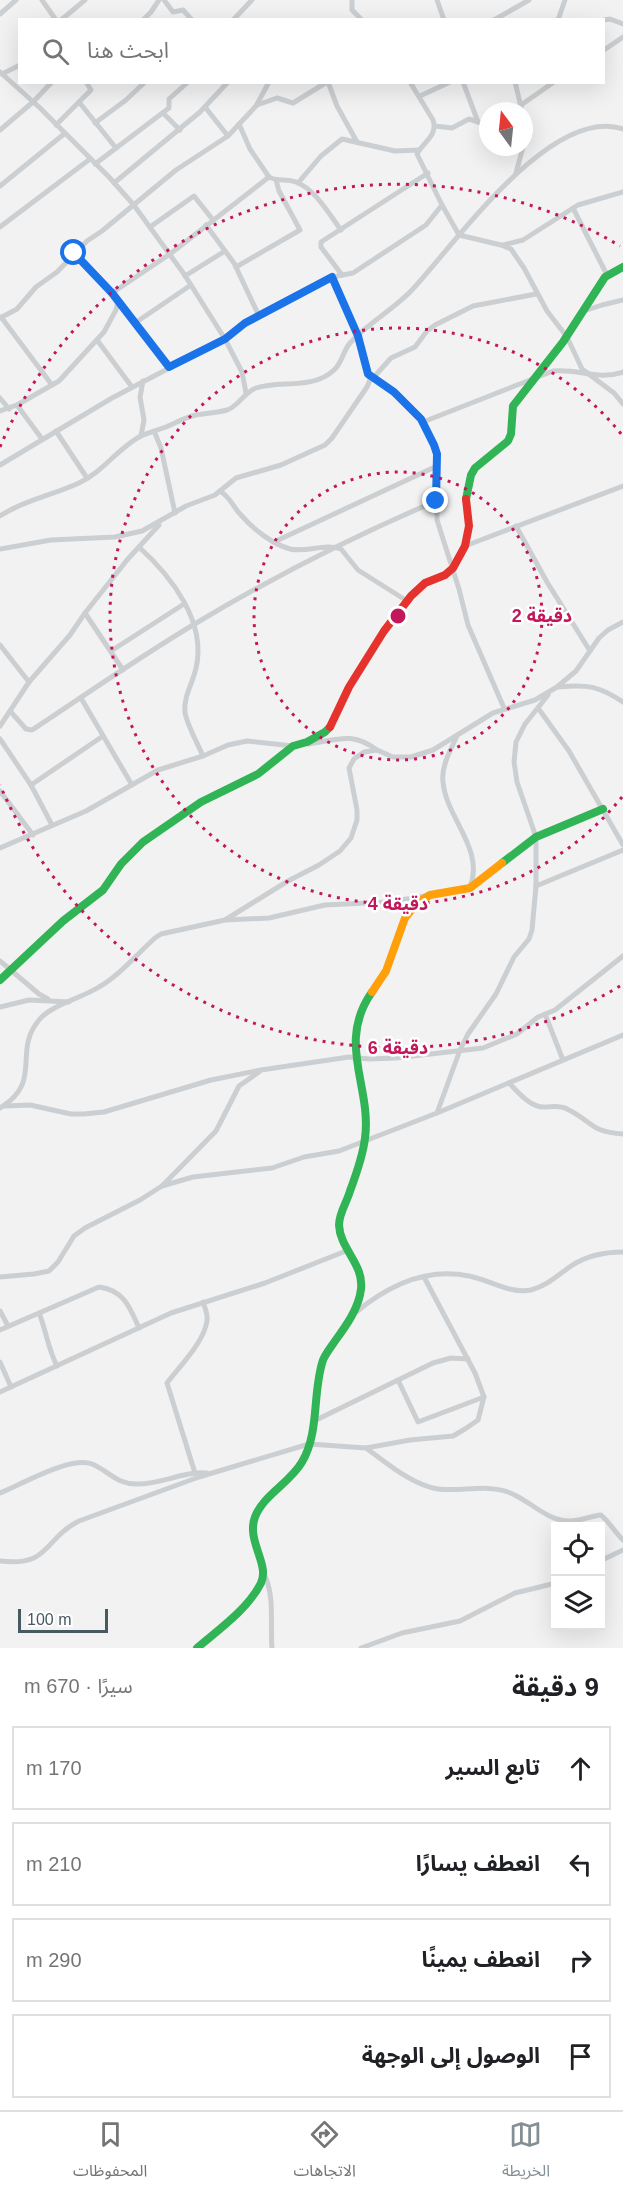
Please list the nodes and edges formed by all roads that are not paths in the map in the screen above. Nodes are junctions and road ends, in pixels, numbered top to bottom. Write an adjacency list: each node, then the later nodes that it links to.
1 (16, 0): 11 (street)
2 (42, 0): 12 (street)
3 (85, 0): 13 (street)
4 (161, 0): 14 (street); 15 (street)
5 (252, 0): 16 (street)
6 (352, 0): 10 (street)
7 (529, 0): 20 (street)
8 (565, 0): 21 (street)
9 (438, 1): 19 (street)
10 (355, 13): 17 (street); 18 (street)
11 (0, 14)
12 (55, 18)
13 (63, 18)
14 (145, 18)
15 (190, 18)
16 (235, 18)
17 (353, 18)
18 (360, 18)
19 (443, 18)
20 (498, 18)
21 (559, 18)
22 (605, 20): 23 (street)
23 (623, 24)
24 (623, 37): 25 (street)
25 (605, 49)
26 (18, 66): 27 (street)
27 (1, 73): 42 (street)
28 (50, 84): 42 (street)
29 (87, 84): 43 (street)
30 (144, 84): 50 (street)
31 (186, 84): 48 (street)
32 (226, 84): 47 (street)
33 (266, 84): 46 (street)
34 (325, 84): 46 (street)
35 (329, 84): 59 (street)
36 (411, 84): 41 (street)
37 (446, 84): 41 (street)
38 (464, 84): 49 (street)
39 (515, 84): 44 (street)
40 (551, 84): 45 (street)
41 (420, 96): 53 (street)
42 (33, 102): 52 (street); 55 (street)
43 (79, 102): 50 (street); 52 (street)
44 (519, 102)
45 (529, 102)
46 (256, 106): 51 (street)
47 (205, 107): 56 (street); 58 (street)
48 (163, 113): 56 (street); 60 (street)
49 (478, 122): 53 (street)
50 (95, 123): 60 (street)
51 (239, 124): 58 (street); 66 (street)
52 (56, 125): 57 (street)
53 (435, 126): 61 (street)
54 (623, 129): 65 (street)
55 (0, 130)
56 (180, 130): 68 (street)
57 (64, 134): 63 (street); 70 (street)
58 (228, 136): 72 (street)
59 (357, 142): 61 (street); 69 (street)
60 (116, 148): 63 (street)
61 (419, 150): 64 (street)
62 (520, 156): 65 (street)
63 (93, 162): 68 (street); 77 (street)
64 (428, 174): 73 (street); 79 (street)
65 (515, 174): 80 (street)
66 (269, 177): 67 (street); 75 (street)
67 (276, 180): 69 (street); 85 (street)
68 (114, 183): 72 (street)
69 (298, 183): 79 (street)
70 (0, 186)
71 (623, 192): 74 (street)
72 (133, 204): 78 (street); 83 (street)
73 (442, 205): 80 (street); 87 (street)
74 (573, 207): 81 (street); 88 (street)
75 (213, 220): 76 (street); 78 (street)
76 (206, 225): 82 (street); 84 (street)
77 (0, 227)
78 (150, 227): 84 (street)
79 (341, 230): 87 (street)
80 (459, 236): 81 (street); 100 (street)
81 (502, 245): 93 (street)
82 (225, 251): 85 (street); 89 (street)
83 (75, 252): 92 (street); 98 (street)
84 (170, 254): 89 (street); 92 (street)
85 (236, 267): 97 (street)
86 (623, 267): 88 (street)
87 (342, 275): 90 (street)
88 (607, 275): 96 (street)
89 (185, 276): 91 (street)
90 (332, 277): 97 (street); 100 (street)
91 (191, 285): 99 (street); 102 (street)
92 (112, 293): 95 (street)
93 (536, 294): 101 (street); 106 (street)
94 (623, 300): 96 (street)
95 (118, 301): 99 (street); 103 (street)
96 (584, 311): 101 (street)
97 (259, 316): 102 (street)
98 (1, 318): 110 (street)
99 (135, 323): 104 (street)
100 (358, 336): 106 (street); 112 (street)
101 (567, 337): 107 (street); 108 (street)
102 (225, 339): 104 (street); 112 (street)
103 (97, 340): 110 (street); 111 (street)
104 (169, 367): 109 (street)
105 (623, 372): 107 (street)
106 (371, 376): 118 (street); 127 (street)
107 (590, 376): 108 (street); 114 (street)
108 (536, 380): 118 (street); 134 (street)
109 (143, 381): 111 (street); 121 (street)
110 (52, 385): 115 (street)
111 (132, 387): 119 (street)
112 (246, 393): 120 (street)
113 (0, 398): 116 (street)
114 (623, 404)
115 (17, 405): 116 (street); 122 (street)
116 (9, 409): 117 (street)
117 (0, 411)
118 (423, 422): 124 (street)
119 (56, 431): 122 (street); 125 (street)
120 (154, 431): 121 (street); 129 (street)
121 (141, 436): 125 (street)
122 (42, 439): 123 (street)
123 (0, 465)
124 (437, 466): 128 (street); 133 (street)
125 (87, 478): 130 (street)
126 (623, 486): 132 (street)
127 (220, 491): 129 (street); 133 (street)
128 (436, 501): 136 (street); 138 (street)
129 (175, 513): 131 (street)
130 (0, 516)
131 (163, 521): 135 (street); 137 (street)
132 (516, 526): 134 (street); 146 (street)
133 (274, 542): 136 (street)
134 (465, 546): 138 (street)
135 (139, 547): 140 (street); 141 (street)
136 (335, 547): 139 (street); 143 (street)
137 (0, 549)
138 (453, 568): 139 (street); 153 (street)
139 (407, 601): 160 (street)
140 (184, 604): 143 (street); 145 (street)
141 (85, 613): 145 (street); 148 (street)
142 (623, 622): 146 (street)
143 (194, 624): 147 (street); 162 (street)
144 (0, 645): 148 (street)
145 (111, 651): 147 (street)
146 (590, 651): 149 (street)
147 (123, 670): 151 (street)
148 (29, 682): 155 (street)
149 (557, 687): 150 (street); 152 (street)
150 (549, 693): 153 (street); 154 (street)
151 (81, 698): 155 (street); 157 (street)
152 (623, 702)
153 (504, 708): 158 (street)
154 (538, 708): 166 (street); 169 (street)
155 (10, 711): 156 (street)
156 (0, 726)
157 (103, 736): 163 (street); 164 (street)
158 (456, 737): 161 (street); 174 (street)
159 (0, 739): 163 (street)
160 (293, 746): 161 (street); 162 (street); 179 (street)
161 (377, 750): 176 (street)
162 (202, 756): 164 (street)
163 (31, 785): 167 (street)
164 (132, 785): 167 (street)
165 (0, 791): 168 (street)
166 (603, 809): 169 (street); 170 (street)
167 (52, 825): 168 (street)
168 (33, 835): 171 (street)
169 (536, 837): 173 (street); 174 (street)
170 (623, 845)
171 (0, 848)
172 (623, 850): 173 (street)
173 (536, 886): 186 (street)
174 (470, 888): 175 (street)
175 (427, 896): 176 (street); 187 (street)
176 (225, 920): 182 (street)
177 (623, 956): 184 (street)
178 (0, 961): 179 (street)
179 (12, 970): 180 (street); 181 (street)
180 (0, 980)
181 (52, 1001): 182 (street); 183 (street)
182 (70, 1002): 191 (street)
183 (0, 1007)
184 (545, 1014): 186 (street); 188 (street)
185 (623, 1035): 188 (street)
186 (460, 1050): 187 (street); 192 (street)
187 (357, 1057): 189 (street); 194 (street)
188 (563, 1060): 190 (street)
189 (261, 1070): 191 (street); 195 (street)
190 (509, 1083): 192 (street); 193 (street)
191 (2, 1107)
192 (437, 1113): 194 (street)
193 (623, 1134)
194 (365, 1139): 195 (street); 196 (street)
195 (162, 1186): 198 (street)
196 (346, 1251): 200 (street); 203 (street)
197 (623, 1252): 199 (street)
198 (0, 1277)
199 (424, 1277): 203 (street); 207 (street)
200 (203, 1302): 205 (street); 217 (street)
201 (0, 1311): 204 (street)
202 (39, 1313): 204 (street); 205 (street); 209 (street)
203 (354, 1314): 214 (street)
204 (8, 1326): 206 (street)
205 (139, 1328): 209 (street)
206 (0, 1330)
207 (468, 1359): 210 (street); 213 (street)
208 (0, 1362): 211 (street)
209 (57, 1366): 211 (street)
210 (398, 1380): 213 (street); 214 (street)
211 (11, 1386): 212 (street)
212 (0, 1392)
213 (484, 1397): 216 (street)
214 (314, 1422): 215 (street)
215 (309, 1444): 216 (street); 218 (street); 224 (street)
216 (366, 1448): 220 (street)
217 (195, 1473): 218 (street); 219 (street)
218 (210, 1474): 223 (street)
219 (0, 1493)
220 (623, 1540)
221 (623, 1550): 222 (street)
222 (605, 1559)
223 (0, 1561)
224 (264, 1574): 226 (street); 227 (street)
225 (551, 1584): 228 (street)
226 (197, 1648)
227 (272, 1648)
228 (361, 1648)

